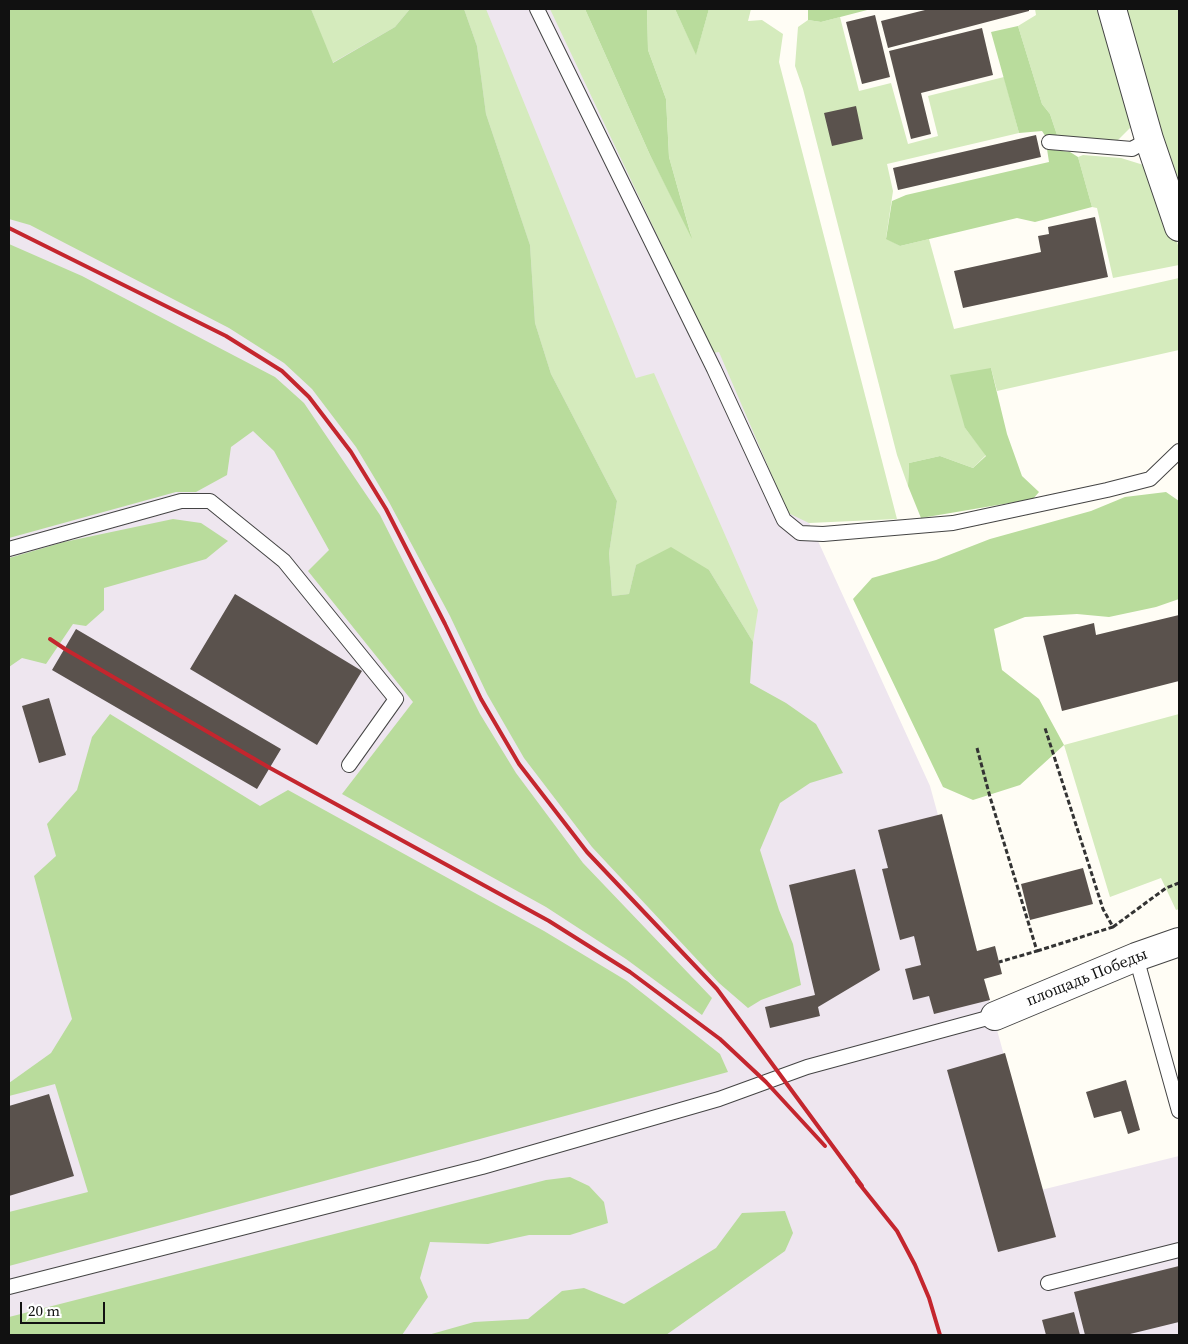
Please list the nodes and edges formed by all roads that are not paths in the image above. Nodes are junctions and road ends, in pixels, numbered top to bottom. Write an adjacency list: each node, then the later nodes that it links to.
1 (536, 9): 6 (lane)
2 (1112, 9): 3 (street)
3 (1149, 139): 4 (lane); 5 (street)
4 (1049, 142)
5 (1179, 227)
6 (1179, 451)
7 (9, 549): 8 (lane)
8 (348, 765)
9 (1179, 942): 10 (street, площадь Победы)
10 (1136, 957): 11 (street, площадь Победы); 12 (lane)
11 (995, 1016): 15 (lane)
12 (1179, 1111)
13 (1179, 1250): 14 (lane)
14 (1048, 1283)
15 (9, 1287)

